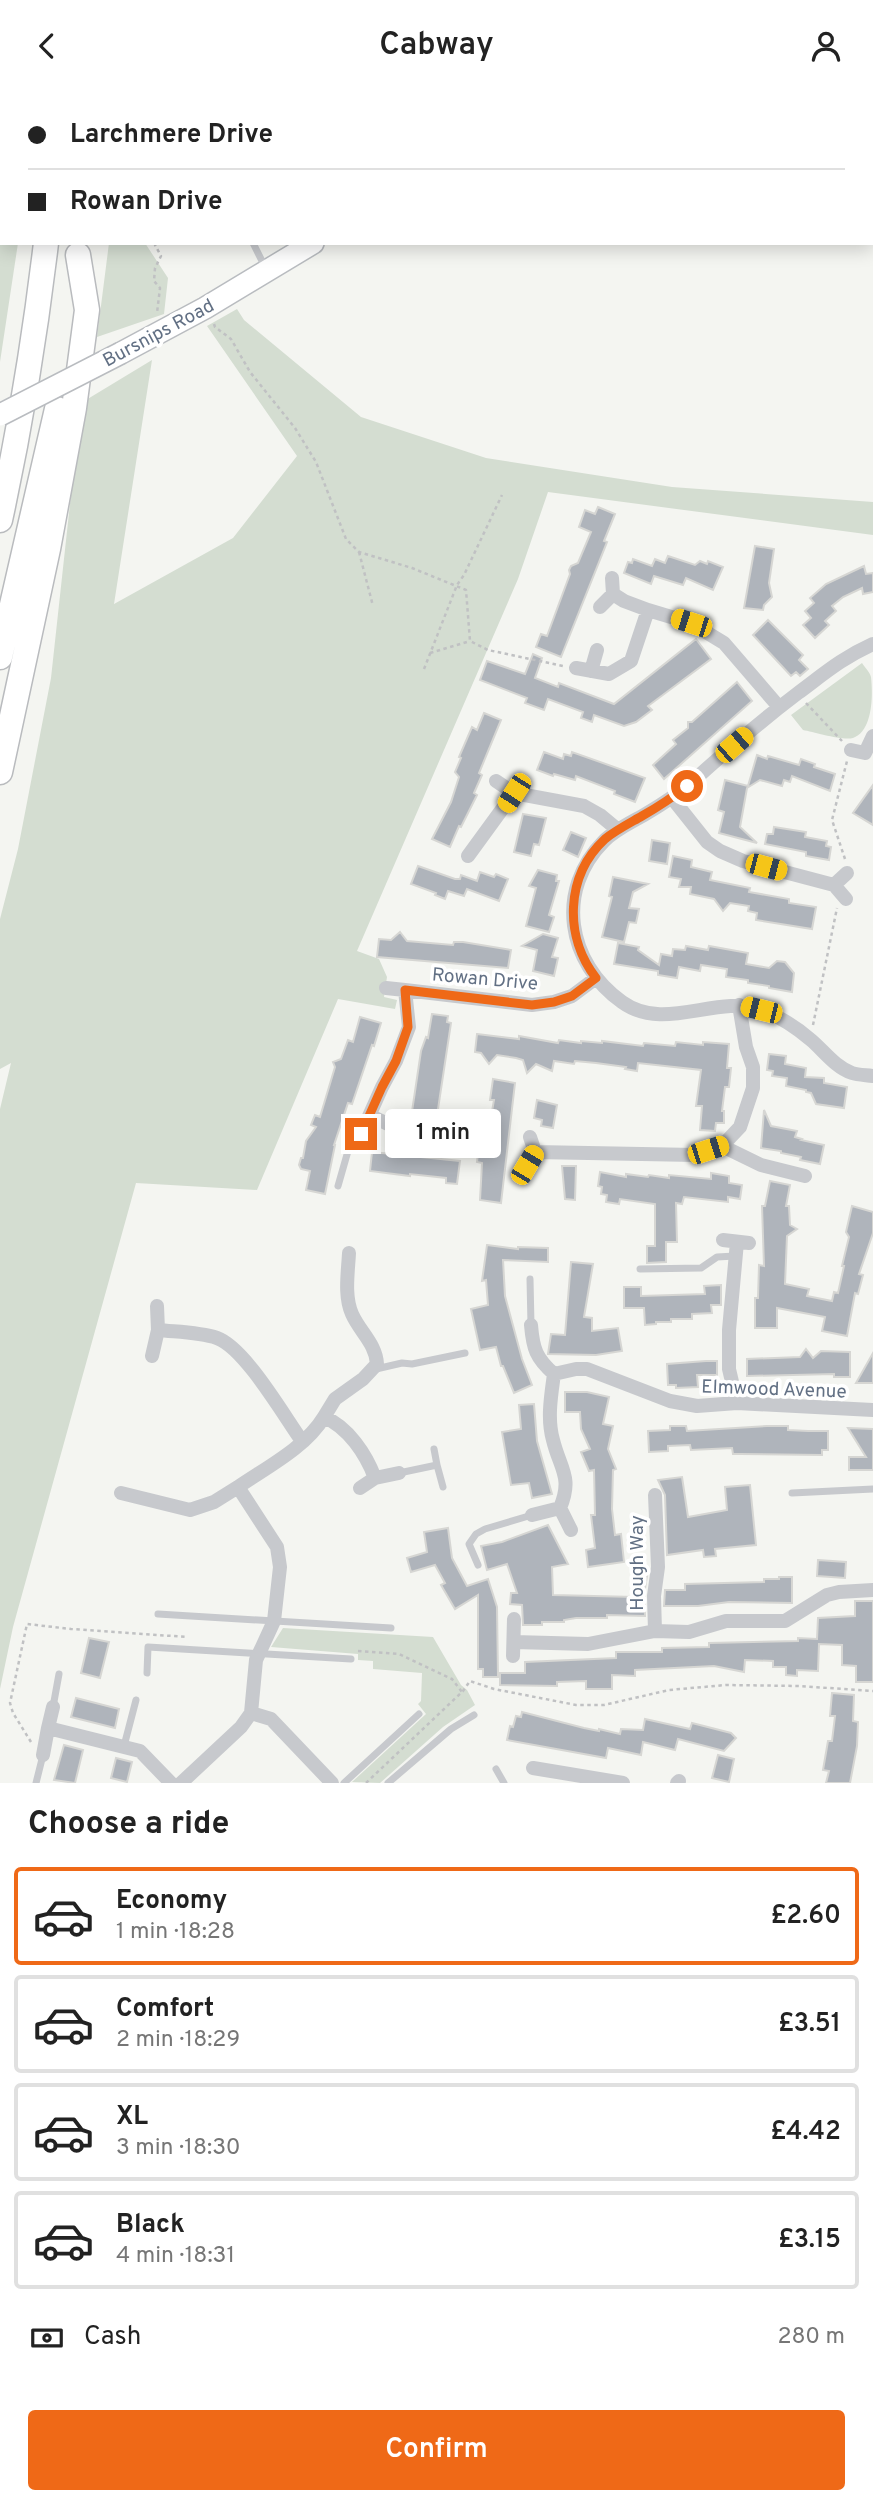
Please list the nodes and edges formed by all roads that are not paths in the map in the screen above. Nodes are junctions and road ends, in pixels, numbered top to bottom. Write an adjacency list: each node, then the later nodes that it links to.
1 (46, 245): 6 (highway)
2 (254, 245): 5 (lane)
3 (310, 245): 5 (main road, Bursnips Road)
4 (79, 249): 16 (highway); 22 (highway)
5 (267, 271): 7 (main road, Bursnips Road, bridge)
6 (36, 321): 8 (highway); 9 (highway)
7 (0, 415)
8 (0, 445)
9 (0, 520)
10 (612, 578): 11 (street)
11 (613, 594): 12 (street); 13 (street)
12 (600, 607)
13 (648, 610): 18 (street); 19 (street)
14 (872, 648): 19 (street)
15 (597, 650): 18 (street)
16 (0, 657)
17 (576, 668): 18 (street)
18 (592, 671)
19 (779, 707): 25 (street)
20 (873, 736): 21 (street)
21 (850, 750)
22 (0, 772)
23 (496, 781): 24 (street)
24 (514, 793): 26 (street); 27 (street)
25 (672, 798): 26 (street); 29 (street)
26 (618, 830): 31 (street)
27 (468, 856)
28 (847, 873): 29 (street)
29 (834, 885): 30 (street)
30 (846, 899)
31 (596, 978): 33 (street, Rowan Drive); 34 (street)
32 (386, 988): 33 (street, Rowan Drive)
33 (405, 990): 36 (street, Rowan Drive)
34 (739, 1005): 35 (street); 41 (street)
35 (873, 1076)
36 (371, 1116): 37 (street); 38 (street, Rowan Drive)
37 (392, 1126): 40 (lane)
38 (361, 1134): 43 (lane)
39 (530, 1137): 41 (street)
40 (454, 1140)
41 (722, 1146): 42 (street)
42 (805, 1176)
43 (338, 1185)
44 (736, 1245): 46 (lane); 55 (street)
45 (349, 1253): 53 (street)
46 (640, 1269)
47 (530, 1279): 49 (lane)
48 (157, 1306): 50 (street)
49 (531, 1325): 54 (street)
50 (158, 1330): 52 (street); 58 (street)
51 (465, 1353): 53 (lane)
52 (152, 1356)
53 (374, 1369): 57 (street)
54 (554, 1374): 55 (street, Elmwood Avenue); 70 (street)
55 (737, 1403): 56 (street, Elmwood Avenue)
56 (873, 1410)
57 (324, 1417): 58 (street); 62 (street)
58 (302, 1441): 63 (street)
59 (434, 1449): 60 (lane)
60 (437, 1465): 61 (lane); 64 (lane)
61 (399, 1473): 62 (street)
62 (375, 1478): 65 (street)
63 (237, 1487): 67 (street); 77 (street)
64 (443, 1487)
65 (360, 1488)
66 (873, 1489): 68 (lane)
67 (121, 1493)
68 (792, 1493)
69 (655, 1495): 79 (street, Hough Way)
70 (560, 1508): 71 (street); 72 (street)
71 (532, 1515): 73 (lane)
72 (571, 1530)
73 (478, 1565)
74 (873, 1590): 79 (street, Hough Way)
75 (158, 1614): 77 (lane)
76 (514, 1619): 79 (street, Hough Way)
77 (274, 1621): 78 (lane); 80 (street)
78 (391, 1627)
79 (655, 1632)
80 (258, 1653): 81 (lane); 82 (lane); 86 (street)
81 (351, 1660)
82 (147, 1673)
83 (59, 1674): 85 (lane)
84 (136, 1700): 90 (lane)
85 (53, 1707): 89 (street)
86 (251, 1713): 97 (street); 98 (street)
87 (419, 1714): 99 (lane)
88 (474, 1715): 100 (lane)
89 (48, 1728): 90 (street); 91 (street)
90 (124, 1746): 96 (street)
91 (43, 1755): 95 (lane)
92 (533, 1768): 94 (street)
93 (496, 1769): 101 (lane)
94 (551, 1777): 102 (street)
95 (36, 1783)
96 (171, 1783)
97 (181, 1783)
98 (332, 1783)
99 (344, 1783)
100 (388, 1783)
101 (504, 1783)
102 (623, 1783)

